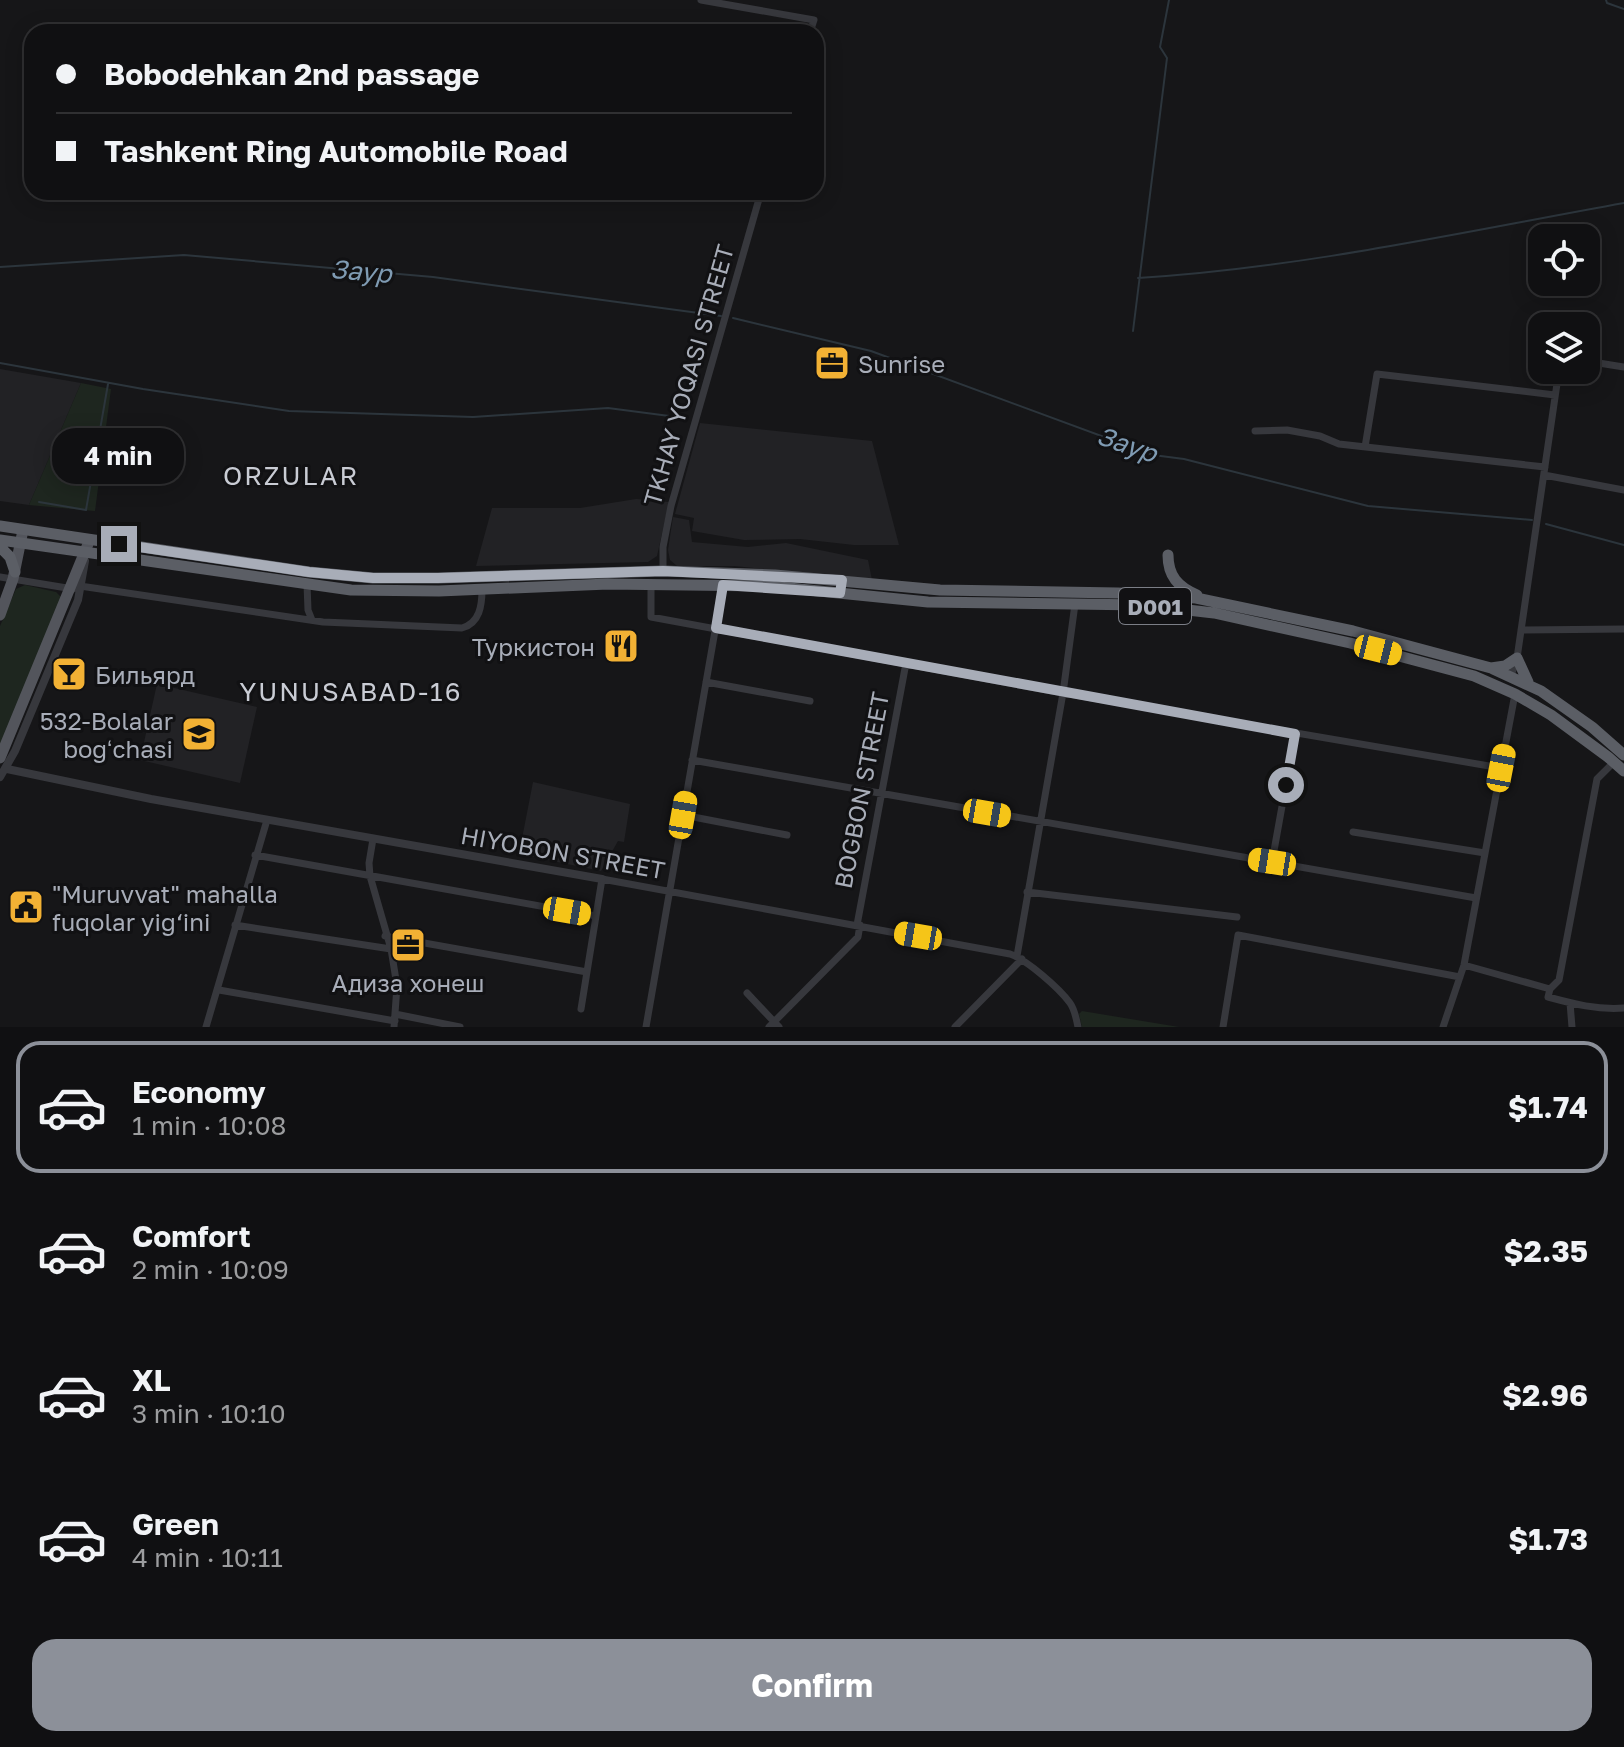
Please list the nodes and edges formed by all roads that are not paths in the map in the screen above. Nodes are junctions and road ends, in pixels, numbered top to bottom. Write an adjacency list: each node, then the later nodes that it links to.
1 (701, 0): 2 (street)
2 (813, 24)
3 (759, 200): 20 (street, TKHAY YOQASI STREET)
4 (1600, 363): 5 (street)
5 (1624, 367)
6 (1557, 384): 7 (street)
7 (1555, 395): 9 (street); 10 (street)
8 (1255, 431): 9 (street)
9 (1365, 447): 10 (street)
10 (1544, 471): 11 (street); 35 (street)
11 (1624, 490)
12 (0, 526): 13 (highway, D001)
13 (23, 529): 14 (highway, D001); 16 (main road)
14 (89, 539): 18 (main road); 23 (highway, D001)
15 (0, 540): 16 (highway, D001)
16 (20, 543): 18 (highway, D001); 21 (main road)
17 (0, 547): 21 (highway)
18 (87, 552): 25 (highway, D001); 28 (main road)
19 (1168, 555): 29 (highway)
20 (663, 571): 23 (highway, D001); 27 (highway, D001)
21 (14, 575): 22 (street); 28 (street); 31 (main road)
22 (0, 577)
23 (482, 583): 24 (highway, D001); 25 (highway, D001); 32 (street)
24 (651, 583): 26 (highway, D001); 33 (street)
25 (307, 584): 32 (street)
26 (723, 585): 27 (highway, D001); 33 (street)
27 (841, 587): 29 (highway, D001); 30 (highway, D001)
28 (77, 589): 32 (street); 43 (main road); 47 (street)
29 (1209, 600): 36 (highway, D001)
30 (1075, 604): 36 (highway, D001); 44 (street)
31 (0, 615)
32 (312, 620)
33 (716, 628): 38 (street); 41 (street)
34 (1624, 629): 35 (street)
35 (1521, 630): 37 (street)
36 (1351, 637): 39 (highway, D001); 45 (highway, D001)
37 (1517, 658): 39 (highway); 40 (street); 42 (highway)
38 (906, 663): 44 (street); 55 (street, BOGBON STREET)
39 (1491, 668): 40 (highway, D001)
40 (1511, 676): 42 (highway, D001)
41 (706, 682): 46 (street); 50 (street)
42 (1531, 686): 49 (highway, D001)
43 (29, 692): 47 (main road); 51 (main road)
44 (1063, 693): 48 (street); 58 (street)
45 (1515, 694): 49 (highway, D001); 52 (street)
46 (810, 701)
47 (27, 720): 51 (street)
48 (1295, 734): 52 (street); 64 (street)
49 (1619, 758): 53 (highway, D001); 80 (street)
50 (692, 760): 55 (street); 56 (street)
51 (3, 763): 54 (street); 57 (street, HIYOBON STREET)
52 (1501, 768): 62 (street)
53 (1624, 771)
54 (0, 777)
55 (881, 794): 58 (street); 73 (street, BOGBON STREET)
56 (683, 815): 60 (street); 67 (street)
57 (267, 820): 61 (street, HIYOBON STREET); 63 (street)
58 (1040, 822): 64 (street); 68 (street)
59 (1353, 832): 62 (street)
60 (787, 835)
61 (373, 839): 65 (street); 66 (street, HIYOBON STREET)
62 (1485, 853): 69 (street)
63 (255, 855): 65 (street); 72 (street)
64 (1272, 862): 69 (street)
65 (370, 876): 70 (street); 74 (street)
66 (602, 879): 67 (street, HIYOBON STREET); 70 (street)
67 (670, 892): 73 (street, HIYOBON STREET); 90 (street)
68 (1027, 892): 71 (street); 76 (street)
69 (1476, 898): 77 (street)
70 (596, 916): 78 (street)
71 (1237, 917)
72 (235, 925): 75 (street); 81 (street)
73 (858, 925): 76 (street, HIYOBON STREET); 87 (street, BOGBON STREET)
74 (385, 936): 75 (street); 78 (street)
75 (391, 949): 86 (street)
76 (1019, 958): 91 (street); 92 (street, HIYOBON STREET)
77 (1464, 965): 79 (street); 80 (street)
78 (587, 972): 85 (street)
79 (1460, 977): 93 (street); 94 (street)
80 (1550, 989): 83 (street)
81 (219, 990): 86 (street); 88 (street)
82 (747, 993): 87 (street)
83 (1570, 1003): 84 (street); 95 (street)
84 (1624, 1008)
85 (581, 1009)
86 (395, 1021): 89 (street)
87 (774, 1025)
88 (206, 1027)
89 (460, 1027)
90 (646, 1027)
91 (955, 1027)
92 (1078, 1027)
93 (1223, 1027)
94 (1443, 1027)
95 (1572, 1027)

